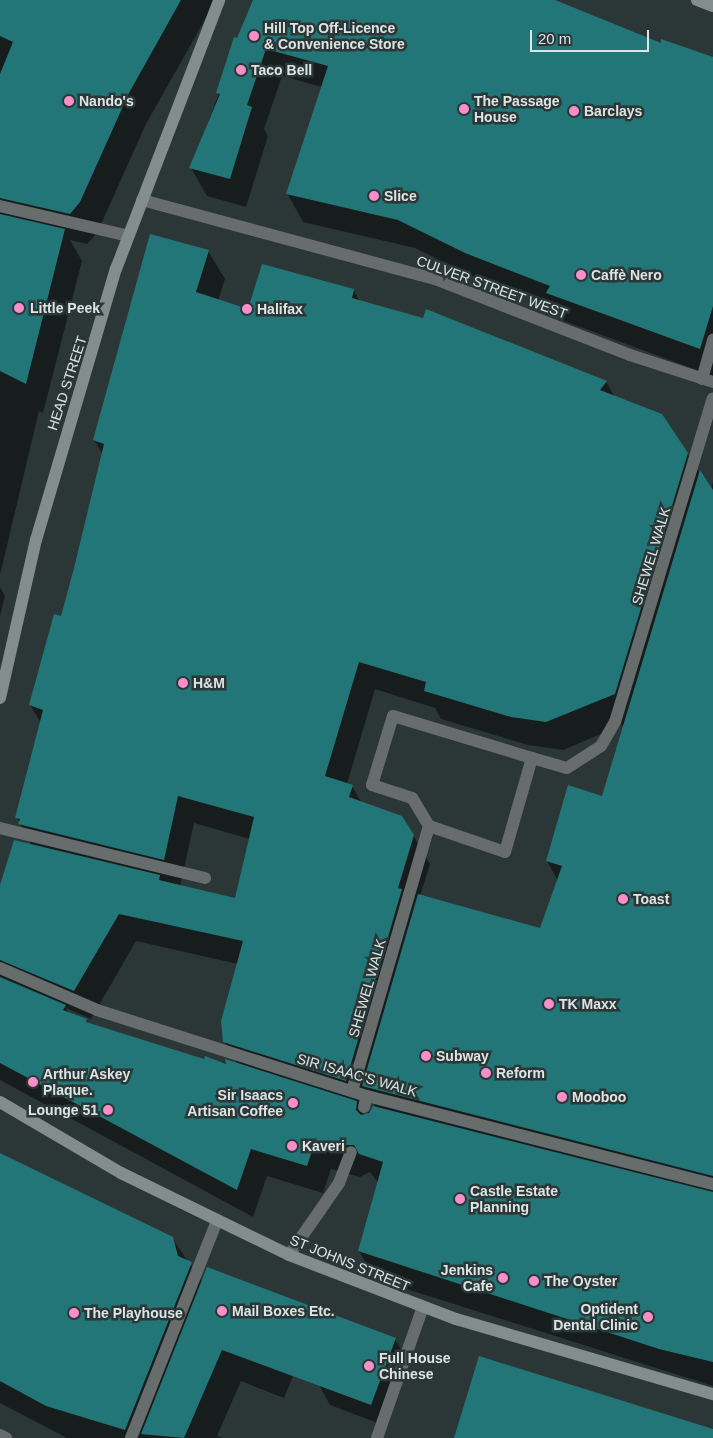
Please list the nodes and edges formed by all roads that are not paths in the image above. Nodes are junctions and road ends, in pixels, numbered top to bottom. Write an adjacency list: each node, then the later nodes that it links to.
1 (219, 0): 4 (street, HEAD STREET)
2 (697, 0): 3 (street)
3 (713, 6)
4 (142, 200): 6 (street, HEAD STREET); 8 (street, CULVER STREET WEST)
5 (0, 206): 6 (street)
6 (129, 236): 10 (street, HEAD STREET)
7 (713, 340): 8 (street)
8 (708, 381)
9 (713, 398): 12 (street, SHEWEL WALK)
10 (2, 684): 11 (street, HEAD STREET)
11 (0, 698)
12 (532, 758): 13 (street); 13 (street, SHEWEL WALK)
13 (429, 826): 17 (street, SHEWEL WALK)
14 (0, 828): 15 (street)
15 (205, 878)
16 (0, 968): 17 (street, SIR ISAAC'S WALK)
17 (352, 1091): 20 (street, SIR ISAAC'S WALK)
18 (0, 1102): 21 (street, ST JOHNS STREET)
19 (350, 1152): 22 (street)
20 (713, 1184)
21 (217, 1221): 22 (street, ST JOHNS STREET); 27 (street)
22 (289, 1255): 23 (street, ST JOHNS STREET)
23 (423, 1308): 24 (street, ST JOHNS STREET); 28 (street)
24 (713, 1394)
25 (0, 1435): 26 (street)
26 (6, 1438)
27 (131, 1438)
28 (377, 1438)

